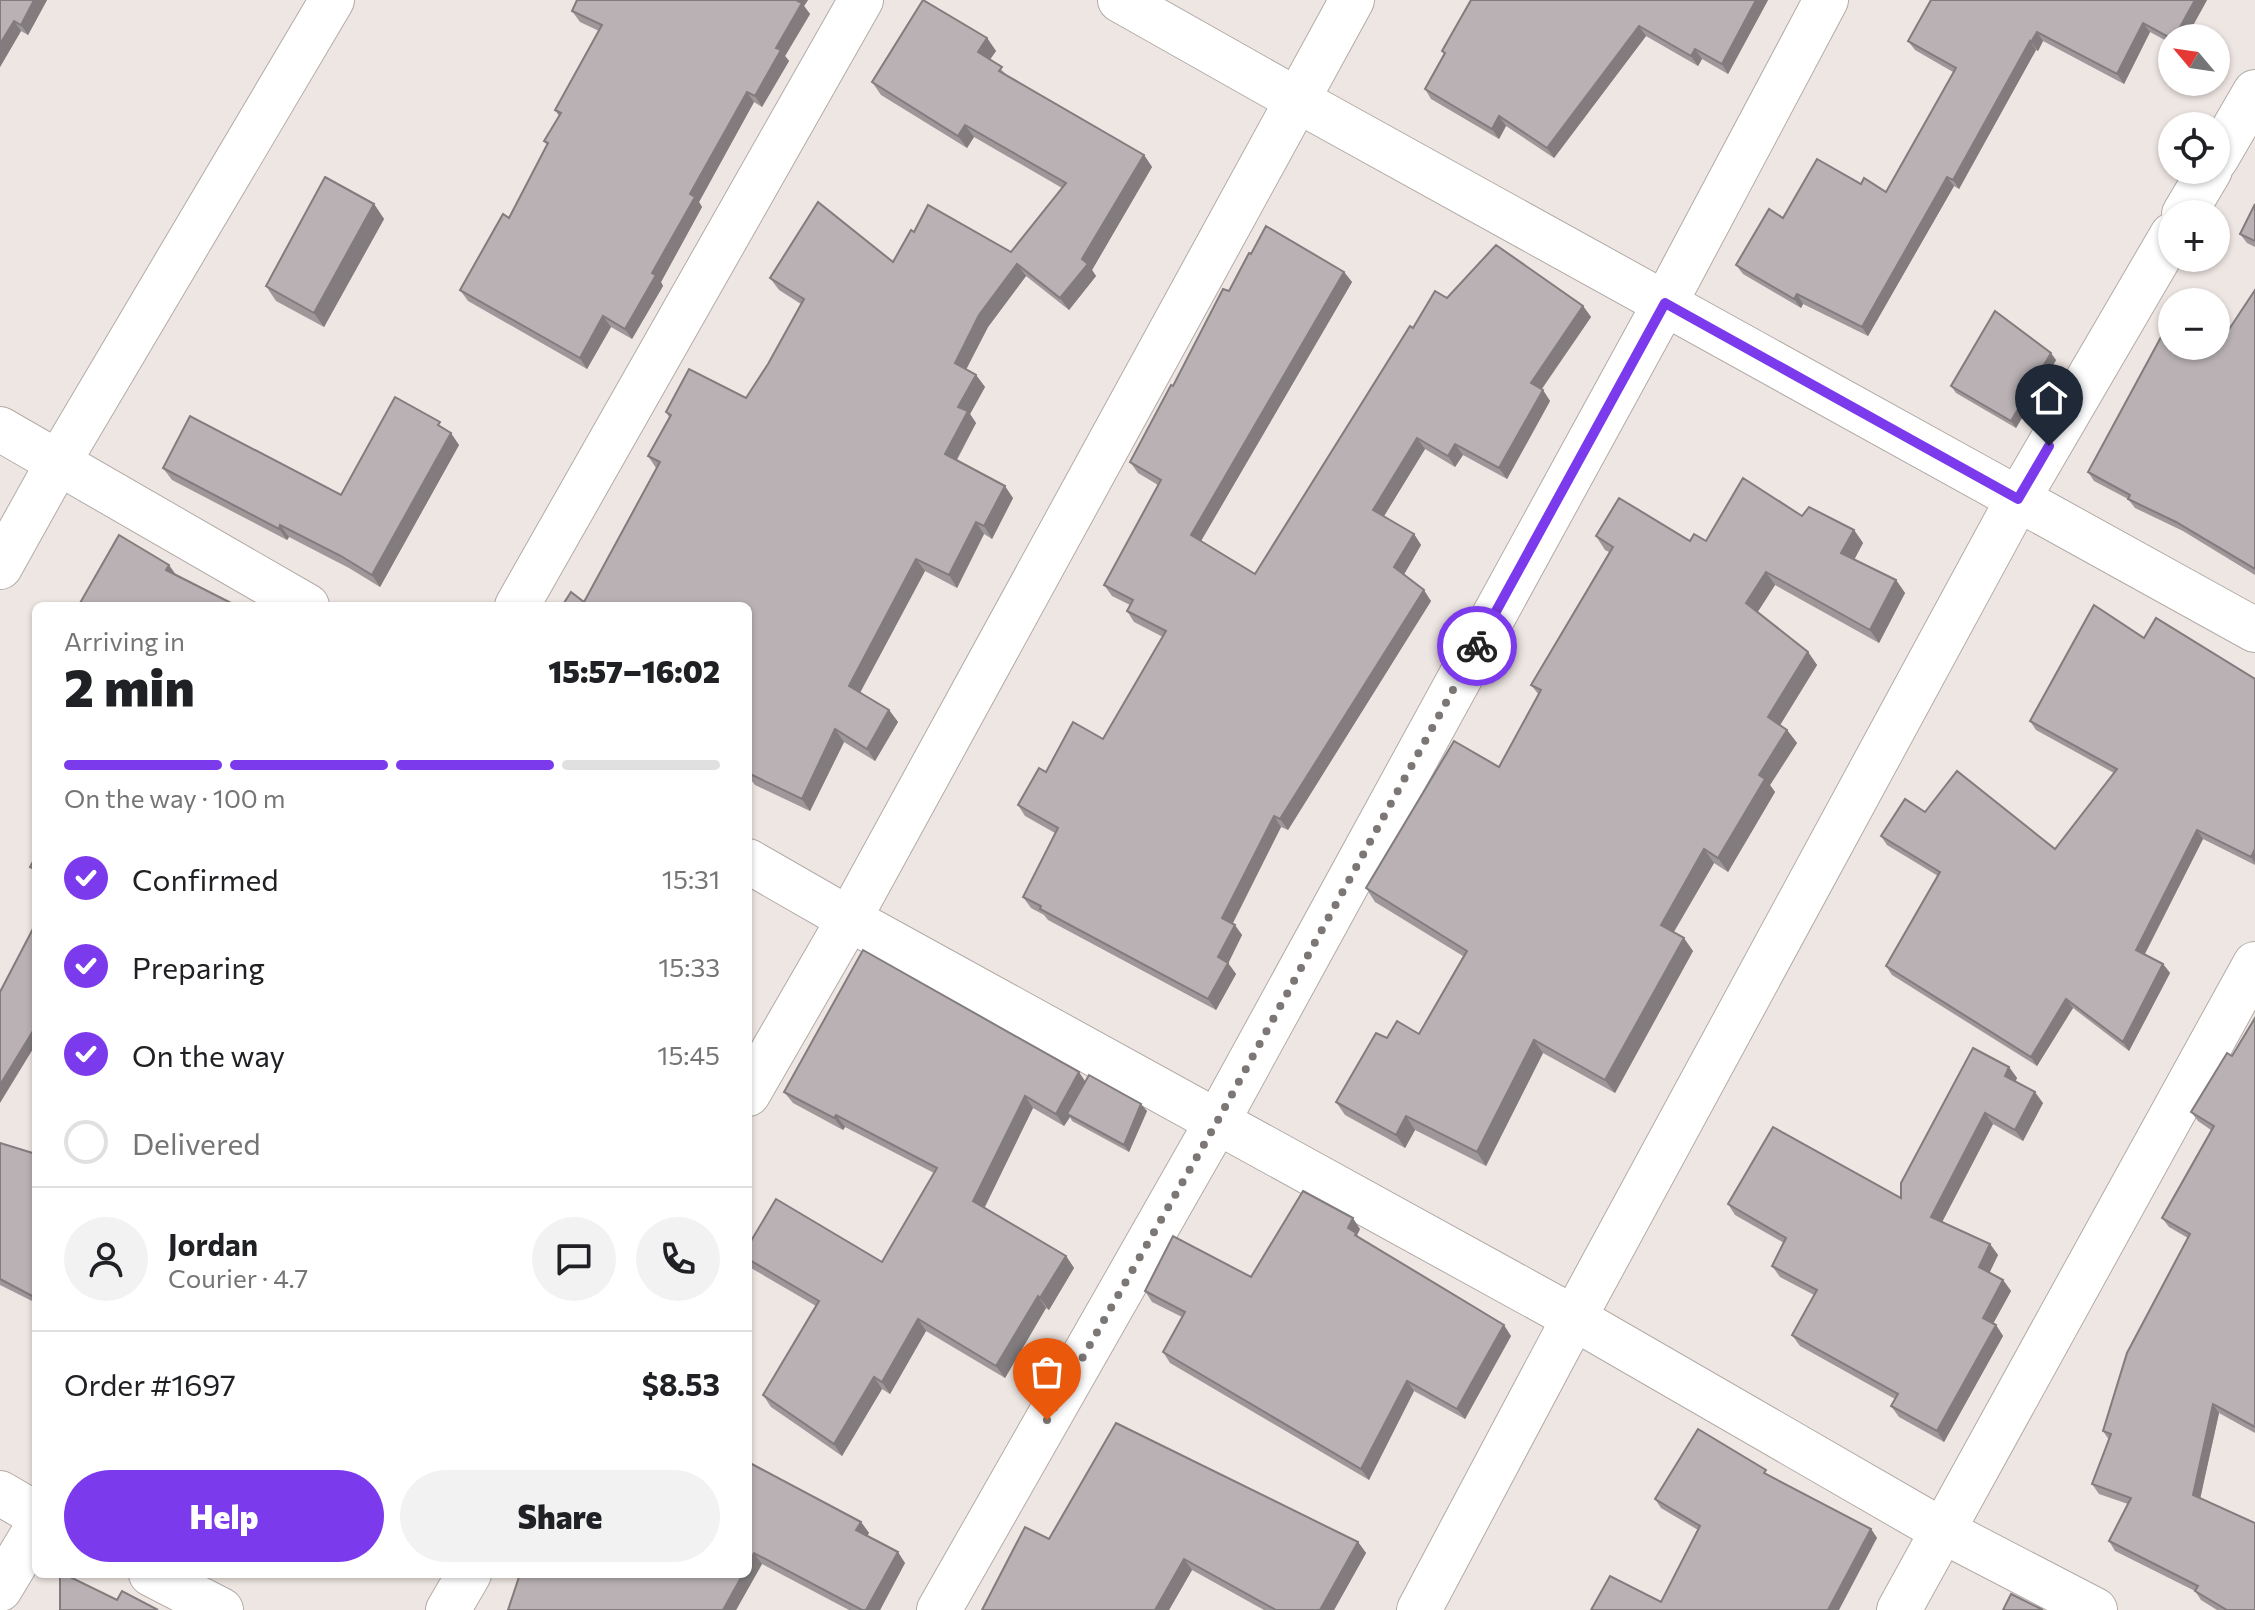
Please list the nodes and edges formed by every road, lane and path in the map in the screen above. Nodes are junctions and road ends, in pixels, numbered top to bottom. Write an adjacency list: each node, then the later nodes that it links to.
1 (332, 0): 12 (street)
2 (861, 0): 16 (street)
3 (1120, 0): 7 (street)
4 (1352, 0): 7 (street)
5 (1826, 0): 10 (street)
6 (2255, 92): 8 (street)
7 (1297, 100): 10 (street); 19 (street)
8 (2230, 135)
9 (2158, 259): 13 (street)
10 (1665, 303): 13 (street); 22 (street)
11 (0, 429): 12 (street)
12 (59, 461): 14 (street); 15 (street)
13 (2018, 499): 17 (street); 23 (street)
14 (0, 567)
15 (300, 602)
16 (519, 602)
17 (2255, 630)
18 (752, 863): 19 (street)
19 (849, 919): 21 (street); 22 (street)
20 (2255, 964): 26 (street)
21 (752, 1087)
22 (1218, 1120): 23 (street); 33 (street)
23 (1574, 1318): 26 (street); 34 (street)
24 (0, 1493): 25 (street)
25 (32, 1512)
26 (1943, 1531): 35 (street); 36 (street)
27 (32, 1536): 30 (street)
28 (159, 1578): 31 (street)
29 (467, 1578): 32 (street)
30 (0, 1589)
31 (221, 1610)
32 (448, 1610)
33 (939, 1610)
34 (1419, 1610)
35 (1899, 1610)
36 (2095, 1610)

